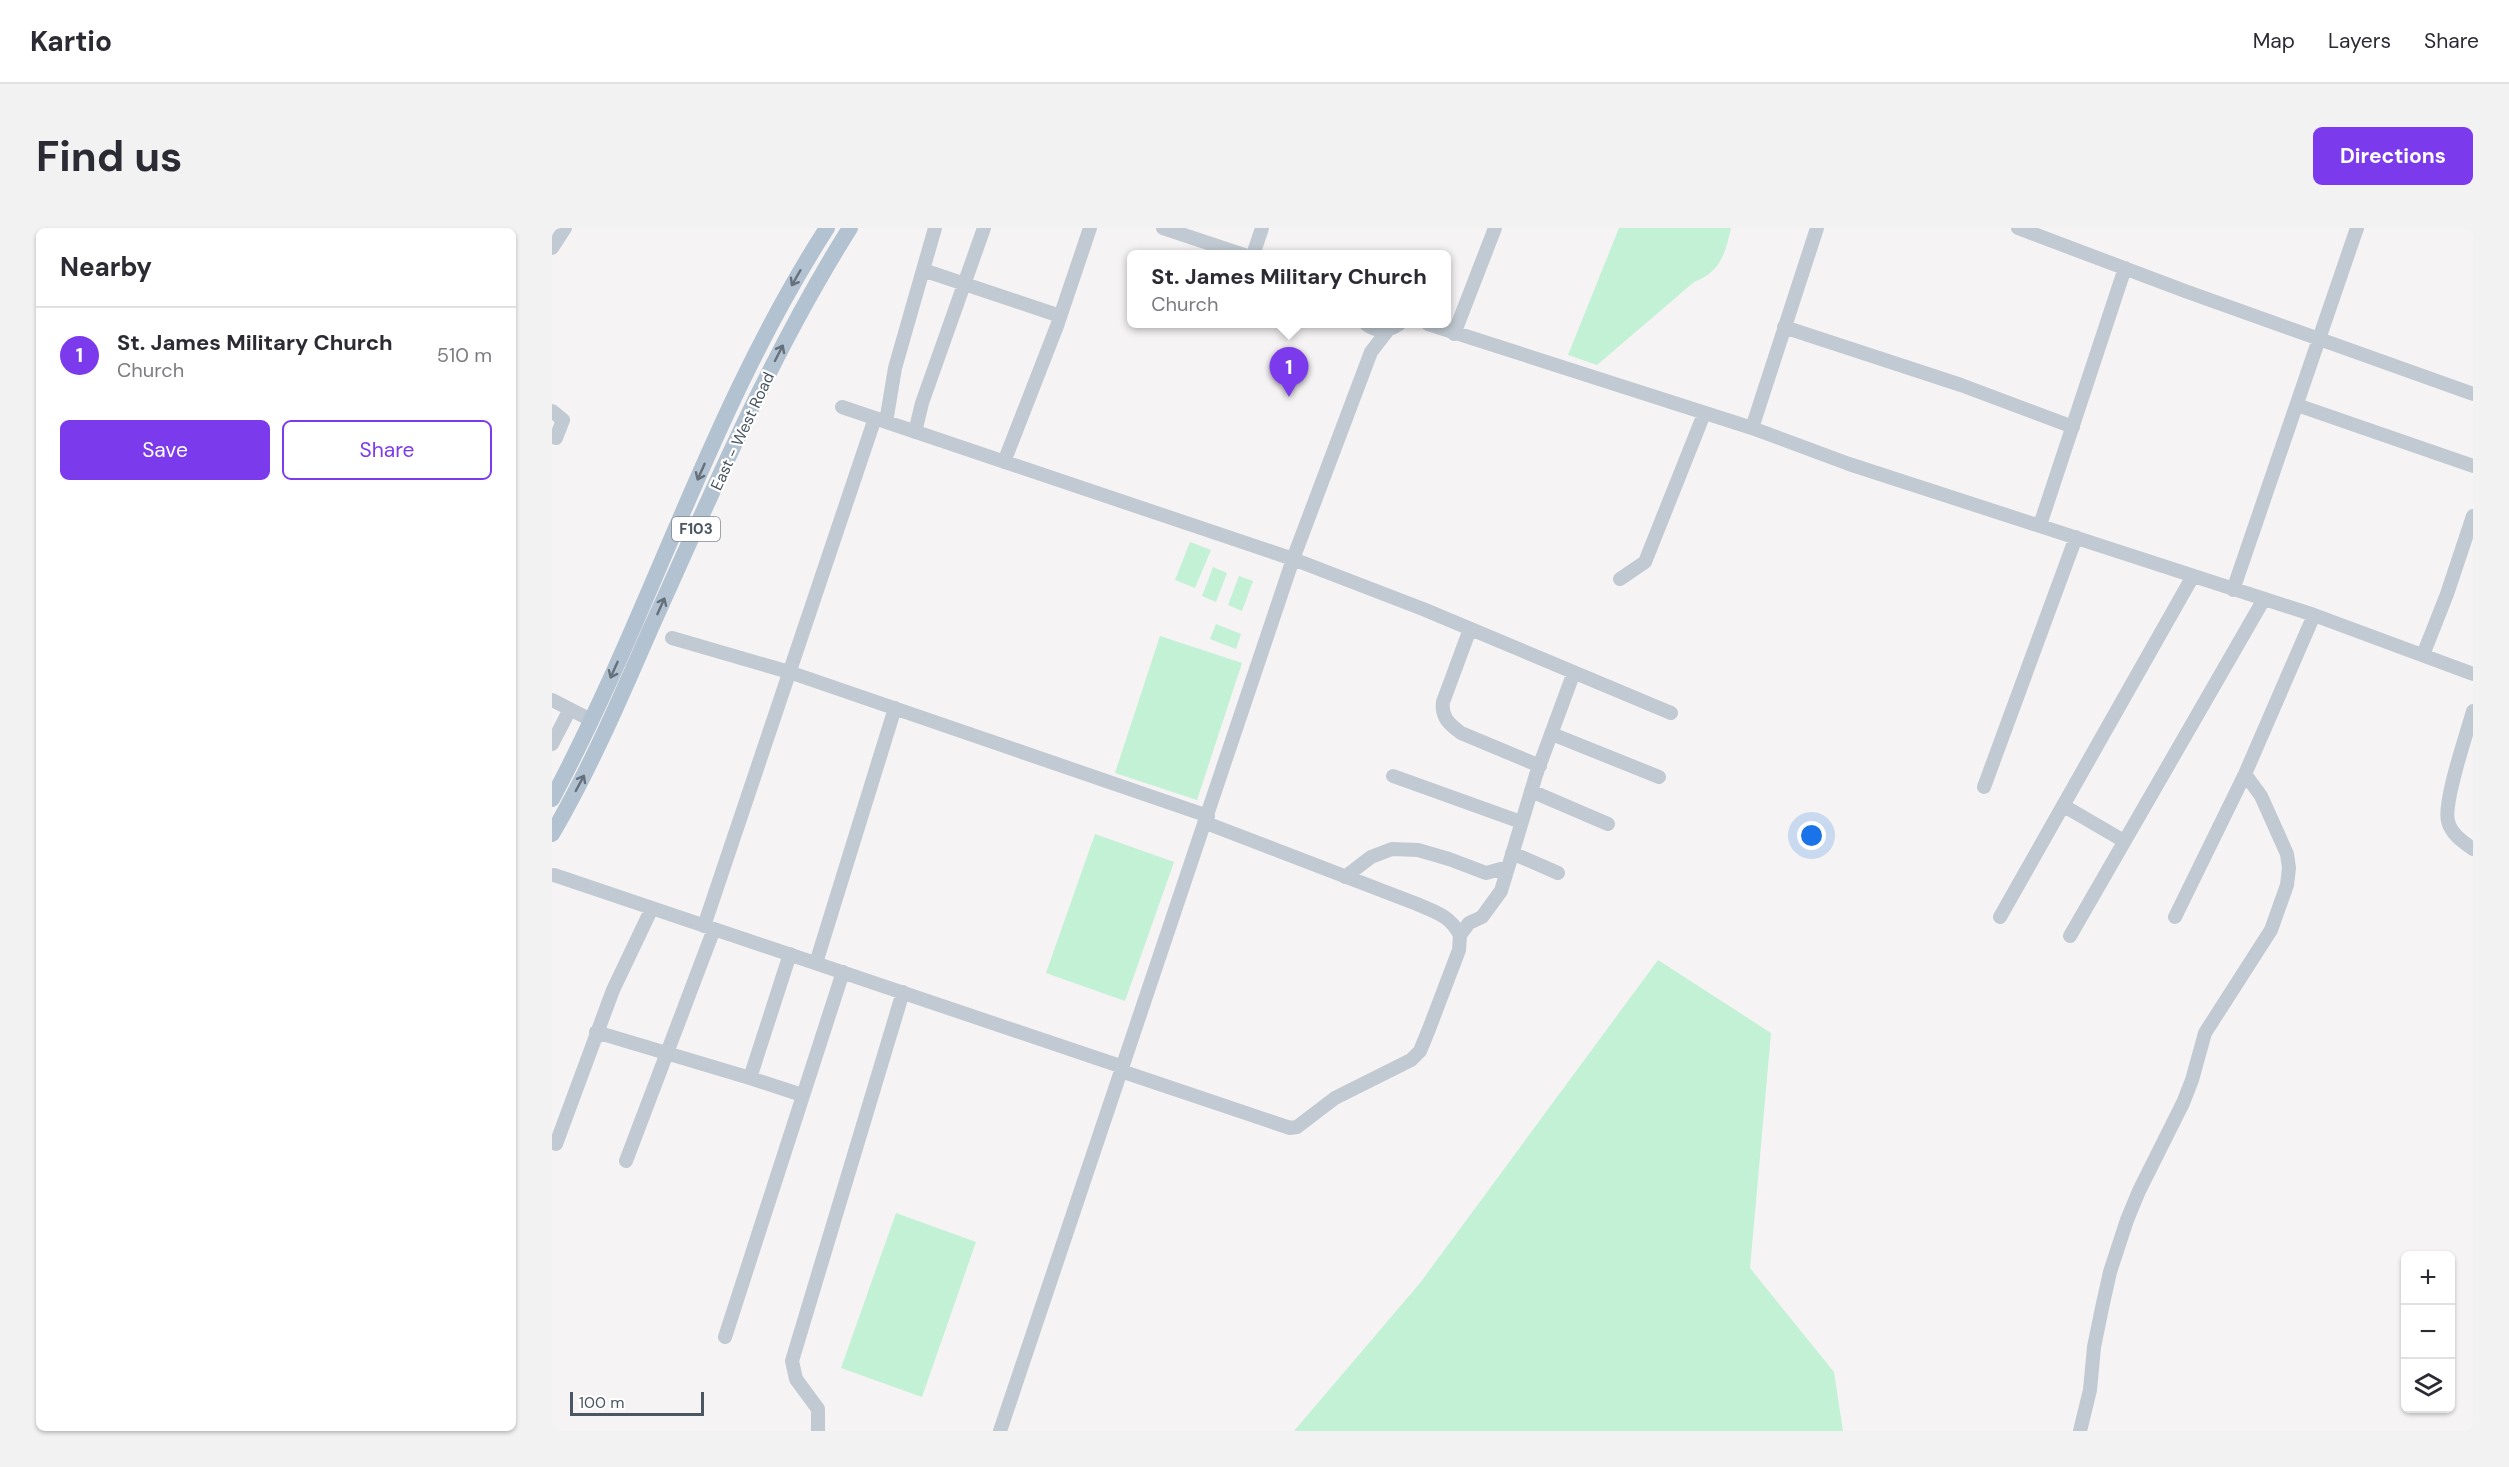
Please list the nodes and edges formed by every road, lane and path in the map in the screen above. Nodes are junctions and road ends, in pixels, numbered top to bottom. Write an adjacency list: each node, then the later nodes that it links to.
1 (565, 228): 13 (street)
2 (826, 228): 37 (main road, East - West Road / F103, one-way to 37)
3 (850, 228): 38 (main road, East - West Road / F103, one-way to 3)
4 (935, 228): 17 (street)
5 (984, 228): 18 (street)
6 (1090, 228): 19 (street)
7 (1163, 228): 14 (street)
8 (1262, 228): 15 (street)
9 (1495, 228): 24 (street)
10 (1817, 228): 20 (street)
11 (2018, 228): 16 (street)
12 (2357, 228): 25 (street)
13 (552, 248)
14 (1229, 250)
15 (1255, 250)
16 (2125, 268): 25 (street); 33 (street)
17 (923, 270): 18 (street); 32 (street)
18 (965, 284): 19 (street); 35 (street)
19 (1060, 316): 39 (street)
20 (1784, 327): 33 (street); 34 (street)
21 (1368, 328): 26 (street)
22 (1392, 328): 26 (street)
23 (1438, 328): 24 (street)
24 (1454, 334): 31 (street)
25 (2319, 337): 27 (street); 28 (street)
26 (1371, 352): 44 (street)
27 (2473, 394)
28 (2297, 405): 40 (street); 47 (street)
29 (842, 407): 32 (street)
30 (552, 411): 36 (street)
31 (1704, 414): 34 (street); 46 (street)
32 (880, 420): 35 (street); 53 (street)
33 (2073, 427): 42 (street)
34 (1752, 428): 42 (street)
35 (915, 432): 39 (street)
36 (556, 438)
37 (716, 438): 38 (main road); 61 (main road, East - West Road / F103, one-way to 61)
38 (733, 445): 75 (main road, East - West Road / F103, one-way to 38)
39 (1004, 462): 44 (street)
40 (2473, 466)
41 (2473, 516): 52 (street)
42 (2040, 525): 43 (street)
43 (2076, 537): 45 (street); 68 (street)
44 (1293, 559): 50 (street); 72 (street)
45 (2193, 576): 47 (street); 71 (street)
46 (1620, 579)
47 (2233, 590): 48 (street)
48 (2264, 599): 49 (street); 76 (street)
49 (2314, 615): 52 (street); 65 (street)
50 (1470, 629): 54 (street); 64 (street)
51 (672, 638): 53 (street)
52 (2423, 655): 55 (street)
53 (789, 672): 57 (street); 85 (street)
54 (1574, 672): 60 (street); 62 (street)
55 (2473, 674)
56 (552, 700): 58 (street)
57 (895, 708): 72 (street); 89 (street)
58 (570, 709): 61 (street); 63 (street)
59 (2473, 711): 77 (street)
60 (1671, 713)
61 (591, 720): 70 (main road, East - West Road / F103)
62 (1552, 734): 64 (street); 67 (street)
63 (552, 744)
64 (1540, 766): 69 (street)
65 (2245, 774): 84 (street); 102 (street)
66 (1393, 776): 73 (street)
67 (1659, 777)
68 (1984, 787)
69 (1531, 791): 73 (street); 74 (street)
70 (552, 799)
71 (2064, 806): 76 (street); 83 (street)
72 (1207, 819): 81 (street); 94 (street)
73 (1521, 822): 78 (street)
74 (1608, 824)
75 (552, 834)
76 (2124, 841): 87 (street)
77 (2473, 849)
78 (1510, 860): 79 (street); 81 (street); 86 (street)
79 (1558, 873)
80 (554, 875): 82 (street)
81 (1345, 877): 86 (street)
82 (652, 908): 85 (street); 92 (street)
83 (2000, 917)
84 (2175, 917)
85 (709, 927): 88 (street); 93 (street)
86 (1460, 935): 94 (street)
87 (2070, 936)
88 (790, 954): 89 (street); 95 (street)
89 (816, 963): 90 (street)
90 (843, 972): 91 (street); 96 (street)
91 (903, 992): 94 (street); 100 (street)
92 (596, 1032): 93 (street); 97 (street)
93 (666, 1055): 95 (street); 98 (street)
94 (1122, 1069): 101 (street)
95 (750, 1078): 96 (street)
96 (802, 1095): 99 (street)
97 (556, 1144)
98 (626, 1161)
99 (725, 1337)
100 (818, 1431)
101 (1000, 1431)
102 (2080, 1431)

